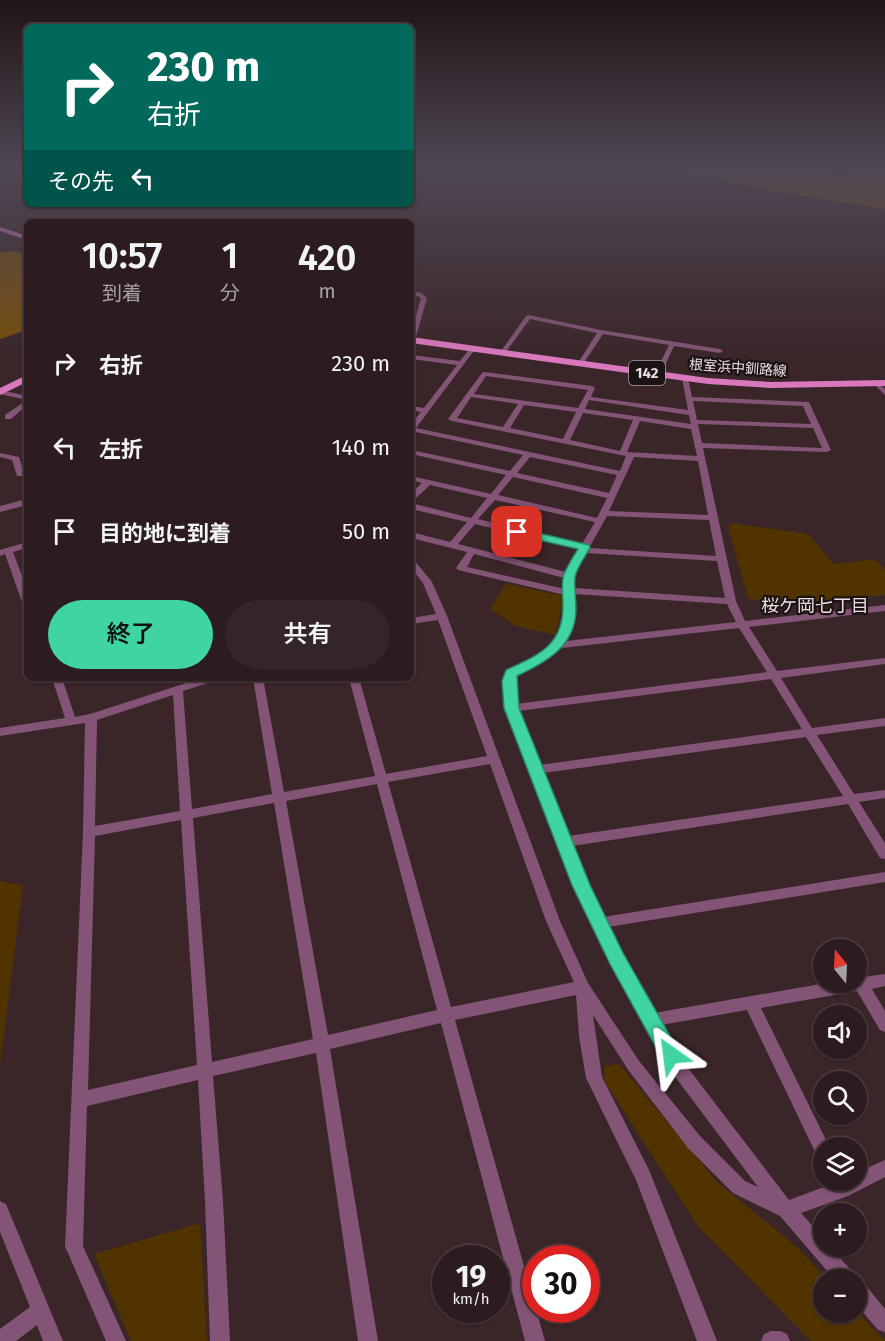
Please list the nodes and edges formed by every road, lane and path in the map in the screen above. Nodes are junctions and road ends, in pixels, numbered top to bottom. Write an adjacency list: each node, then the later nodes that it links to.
1 (5, 232): 2 (main road)
2 (24, 237)
3 (414, 293): 4 (street)
4 (414, 330)
5 (601, 332): 7 (street); 10 (street); 13 (street)
6 (414, 340): 8 (main road, 根室浜中釧路線 / 142)
7 (672, 344): 9 (street); 14 (street)
8 (473, 348): 10 (main road, 根室浜中釧路線 / 142); 12 (street)
9 (720, 351)
10 (503, 352): 13 (main road, 根室浜中釧路線 / 142)
11 (414, 358): 12 (street)
12 (460, 363): 27 (street)
13 (581, 363): 14 (main road, 根室浜中釧路線 / 142)
14 (658, 374): 15 (main road, 根室浜中釧路線 / 142)
15 (685, 378): 17 (main road, 根室浜中釧路線 / 142); 23 (street)
16 (24, 380): 18 (main road)
17 (881, 383): 19 (street)
18 (1, 392): 22 (street)
19 (885, 393)
20 (469, 395): 21 (street); 25 (street); 34 (street)
21 (587, 398): 28 (street); 31 (street)
22 (24, 399)
23 (688, 399): 31 (street); 33 (street)
24 (24, 403): 29 (street)
25 (522, 403): 28 (street); 34 (street)
26 (414, 408): 27 (street)
27 (425, 410): 32 (street)
28 (580, 411): 30 (street); 36 (street)
29 (8, 417)
30 (637, 419): 31 (street); 40 (street)
31 (693, 421): 33 (street); 37 (street)
32 (414, 425)
33 (815, 426): 37 (street)
34 (506, 429): 36 (street)
35 (414, 430): 39 (street)
36 (566, 441): 40 (street)
37 (697, 445): 42 (street)
38 (414, 453): 44 (street)
39 (528, 454): 44 (street); 45 (street)
40 (627, 454): 42 (street); 45 (street)
41 (0, 455): 43 (street)
42 (700, 459): 55 (street)
43 (20, 474)
44 (512, 474): 49 (street); 50 (street)
45 (622, 474): 50 (street)
46 (414, 479): 47 (street)
47 (428, 482): 48 (street); 49 (street)
48 (414, 495)
49 (493, 496): 54 (street); 56 (street)
50 (611, 496): 54 (street)
51 (24, 503): 53 (street)
52 (414, 507): 56 (street)
53 (0, 509)
54 (602, 517): 55 (street); 60 (street)
55 (712, 518): 63 (street)
56 (472, 522): 59 (street); 60 (street)
57 (414, 536): 59 (street)
58 (24, 546): 62 (street)
59 (452, 546): 61 (street)
60 (584, 549): 63 (street); 65 (street)
61 (471, 551): 65 (street); 66 (street)
62 (4, 552): 67 (street)
63 (721, 559): 68 (street)
64 (414, 566): 70 (street)
65 (569, 576): 66 (street)
66 (569, 592): 68 (street); 73 (street)
67 (24, 595)
68 (731, 601): 72 (street)
69 (885, 608): 72 (street)
70 (442, 616): 71 (street); 87 (street)
71 (414, 621)
72 (742, 624): 73 (street); 75 (street)
73 (559, 645): 81 (street)
74 (885, 661): 75 (street)
75 (774, 675): 81 (street); 86 (street)
76 (58, 681): 83 (street)
77 (204, 681): 80 (street)
78 (259, 681): 91 (street)
79 (355, 681): 89 (street)
80 (178, 690): 82 (street); 93 (street)
81 (512, 708): 88 (street)
82 (91, 718): 83 (street); 94 (street)
83 (71, 721): 85 (street)
84 (885, 722): 86 (street)
85 (0, 732)
86 (809, 732): 88 (street); 92 (street)
87 (493, 759): 89 (street); 101 (street)
88 (534, 770): 95 (street)
89 (382, 779): 91 (street); 105 (street)
90 (885, 794): 92 (street)
91 (281, 798): 93 (street); 108 (street)
92 (852, 799): 95 (street); 96 (street)
93 (186, 815): 94 (street); 109 (street)
94 (89, 832): 110 (street)
95 (564, 842): 98 (street)
96 (885, 854)
97 (885, 877): 98 (street)
98 (600, 923): 106 (street)
99 (885, 980): 100 (street)
100 (867, 983)
101 (584, 987): 105 (street); 116 (street); 127 (street)
102 (813, 993): 104 (street)
103 (866, 993): 107 (street)
104 (751, 1004): 106 (street); 111 (street)
105 (447, 1015): 108 (street); 126 (street)
106 (650, 1020): 116 (street)
107 (885, 1025)
108 (322, 1044): 109 (street); 125 (street)
109 (204, 1071): 110 (street); 124 (street)
110 (79, 1100): 123 (street)
111 (817, 1137)
112 (885, 1168): 113 (street)
113 (867, 1175)
114 (827, 1191): 116 (street)
115 (0, 1210): 119 (street)
116 (786, 1210): 117 (street)
117 (838, 1269)
118 (867, 1302): 120 (street)
119 (41, 1311): 121 (street); 122 (street)
120 (885, 1323)
121 (0, 1341)
122 (53, 1341)
123 (116, 1341)
124 (220, 1341)
125 (368, 1341)
126 (535, 1341)
127 (707, 1341)
128 (771, 1341): 129 (street)
129 (780, 1341)

